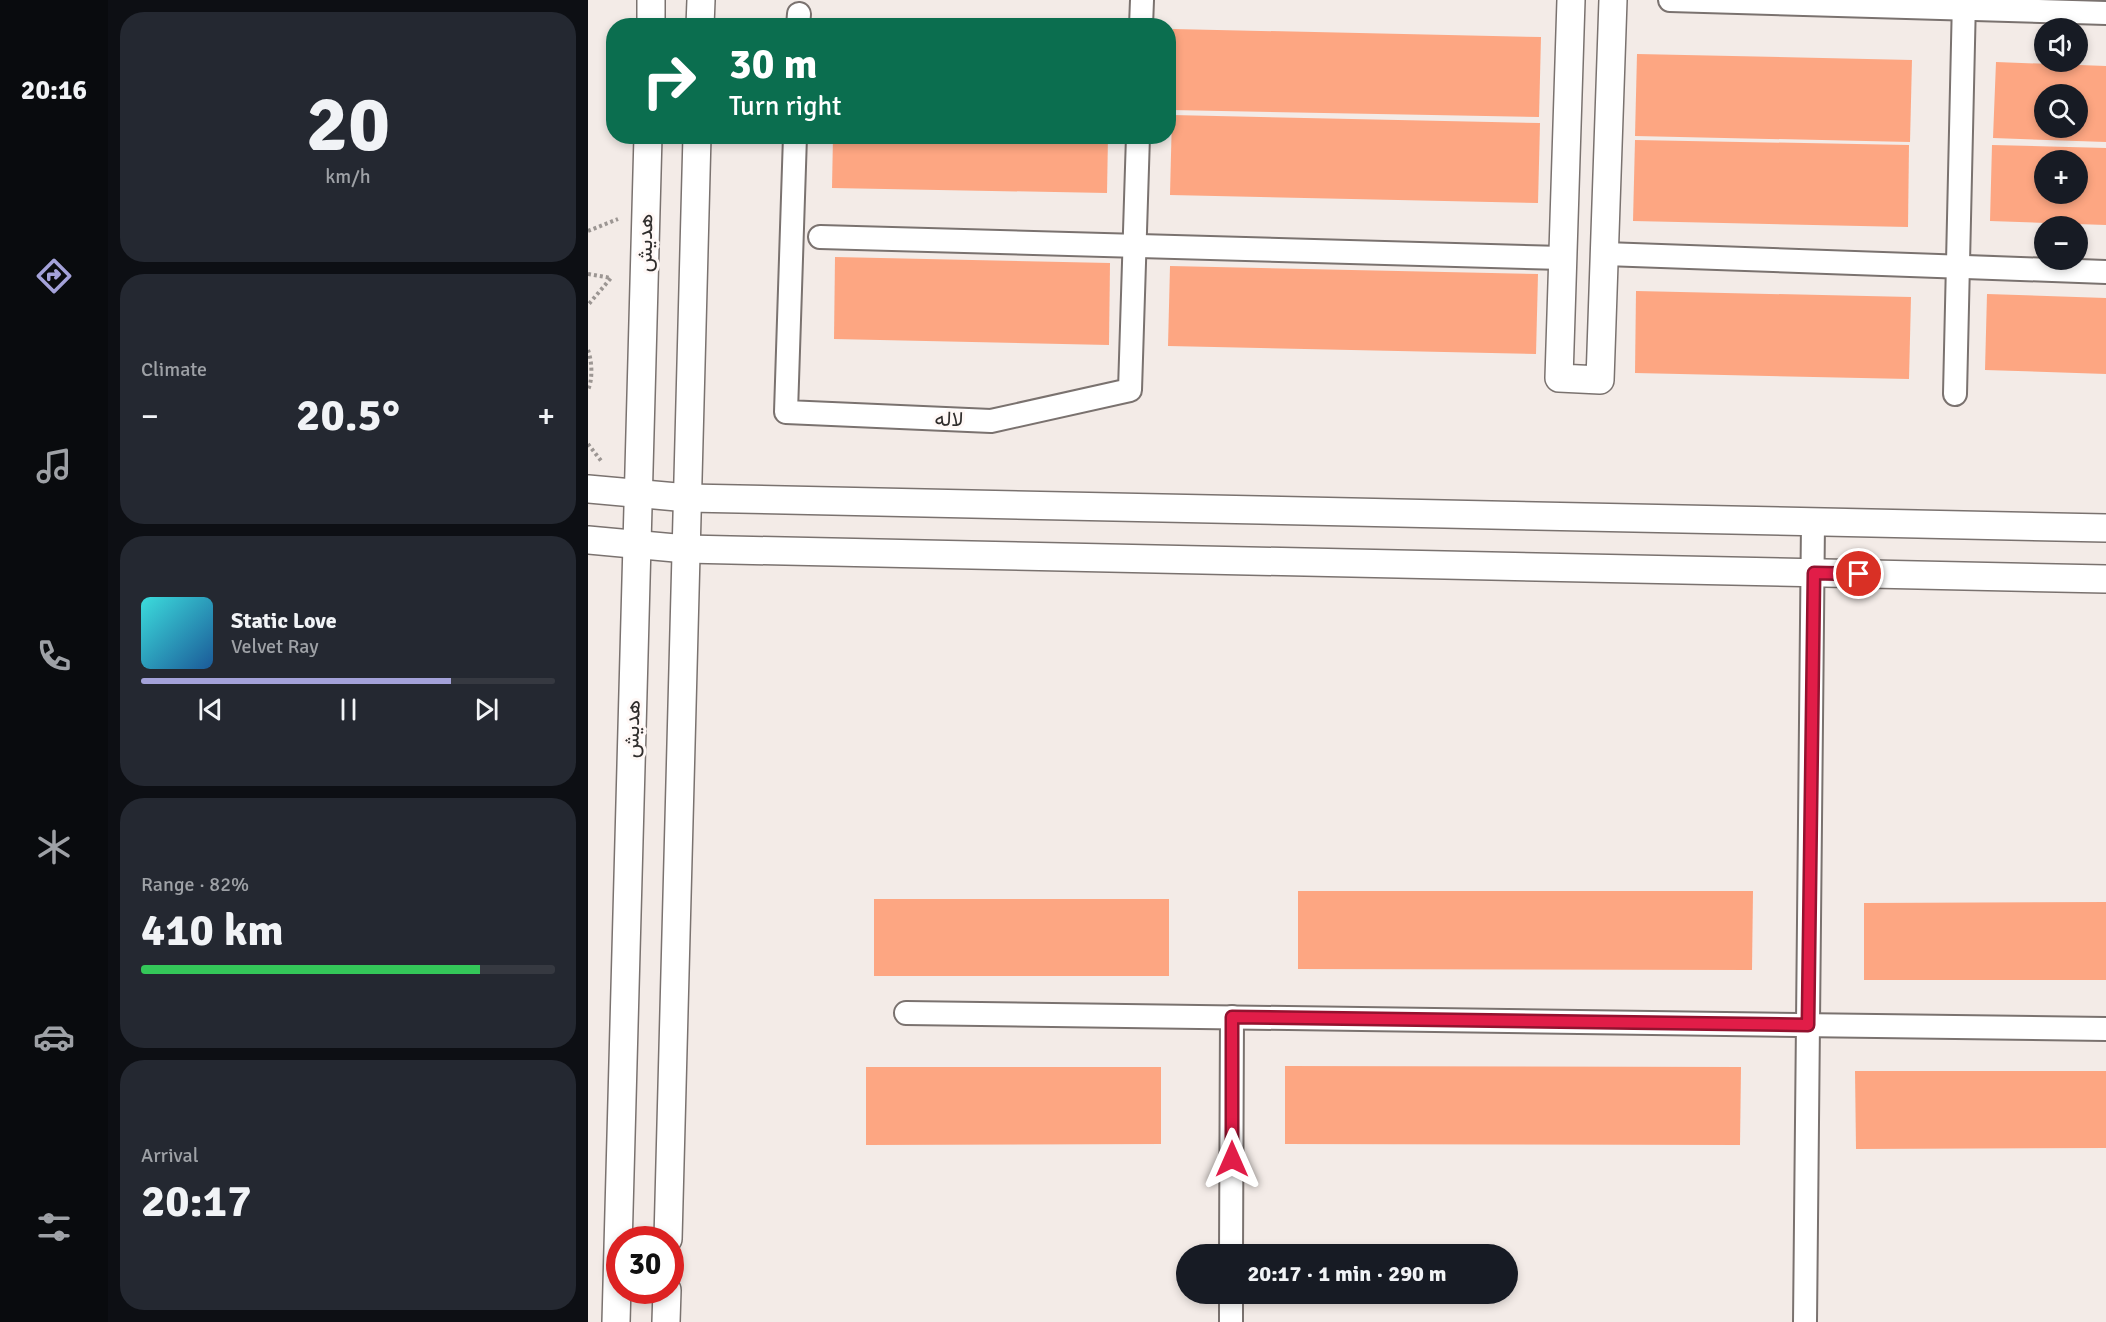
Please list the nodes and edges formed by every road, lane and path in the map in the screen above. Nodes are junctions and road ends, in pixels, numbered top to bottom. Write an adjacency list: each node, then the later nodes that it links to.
1 (651, 0): 9 (street)
2 (701, 0): 10 (street)
3 (1142, 0): 11 (street)
4 (1571, 0): 19 (street)
5 (1613, 0): 18 (street)
6 (1670, 0): 7 (street)
7 (1964, 4): 8 (street); 20 (street)
8 (2106, 13)
9 (651, 18)
10 (700, 18)
11 (1141, 18)
12 (648, 144): 28 (street, هدیش)
13 (697, 144): 29 (street)
14 (795, 144): 17 (street, لاله)
15 (1138, 144): 17 (street, لاله)
16 (820, 237): 17 (street)
17 (1134, 244): 19 (street)
18 (1605, 254): 19 (street); 20 (street)
19 (1563, 258)
20 (1958, 266): 21 (street); 26 (street)
21 (2106, 272)
22 (588, 274): 23 (path)
23 (588, 304)
24 (588, 350): 25 (path)
25 (588, 390)
26 (1955, 394)
27 (588, 489): 28 (street)
28 (639, 494): 29 (street); 33 (street, هدیش)
29 (688, 498): 30 (street); 34 (street)
30 (1813, 522): 31 (street); 35 (street)
31 (2106, 528)
32 (588, 540): 33 (street)
33 (637, 545): 34 (street); 45 (street, هدیش)
34 (687, 549): 35 (street); 41 (street)
35 (1814, 573): 36 (street); 39 (street)
36 (2106, 579)
37 (906, 1013): 38 (street)
38 (1232, 1017): 39 (street); 42 (street)
39 (1808, 1025): 40 (street); 48 (street)
40 (2106, 1029)
41 (668, 1226)
42 (1231, 1244)
43 (667, 1304): 46 (street)
44 (1231, 1304): 47 (street)
45 (616, 1322)
46 (666, 1322)
47 (1231, 1322)
48 (1805, 1322)

